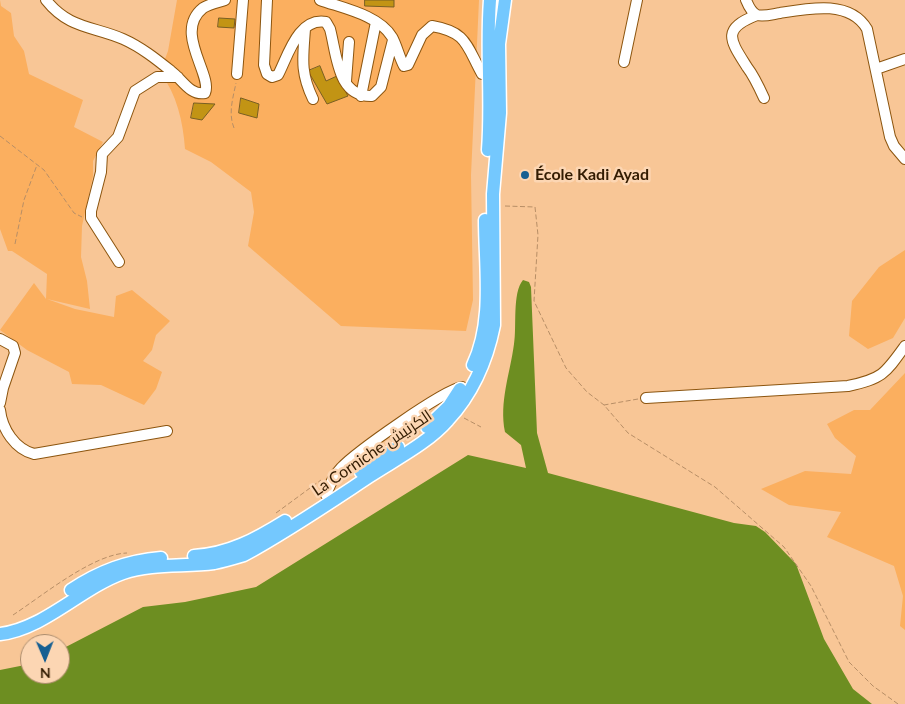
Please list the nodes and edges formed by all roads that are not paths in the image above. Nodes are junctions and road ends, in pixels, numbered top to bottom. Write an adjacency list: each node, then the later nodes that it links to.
1 (46, 0): 20 (street)
2 (225, 0): 20 (street)
3 (243, 0): 18 (street)
4 (268, 0): 12 (street)
5 (320, 0): 11 (street)
6 (490, 0): 19 (main road, La Corniche الكرنيش)
7 (504, 0): 19 (main road, La Corniche الكرنيش)
8 (637, 0): 16 (street)
9 (746, 0): 10 (street)
10 (757, 15): 17 (street); 23 (street)
11 (376, 22): 13 (street); 22 (street)
12 (305, 29): 21 (street); 24 (street)
13 (393, 40): 19 (street); 22 (street)
14 (349, 42): 21 (street)
15 (905, 59): 17 (street)
16 (624, 62)
17 (876, 69): 25 (street)
18 (237, 74)
19 (494, 76): 29 (main road, La Corniche الكرنيش); 36 (main road, La Corniche الكرنيش)
20 (178, 77): 26 (street)
21 (345, 85): 22 (street)
22 (361, 96)
23 (764, 98)
24 (313, 99)
25 (905, 159)
26 (119, 262)
27 (0, 339): 31 (street)
28 (905, 346): 30 (street)
29 (462, 387): 34 (main road, La Corniche الكرنيش); 34 (street)
30 (646, 398)
31 (0, 403)
32 (0, 410): 33 (street)
33 (167, 431)
34 (326, 495): 35 (main road, La Corniche الكرنيش)
35 (0, 626)
36 (0, 634)

